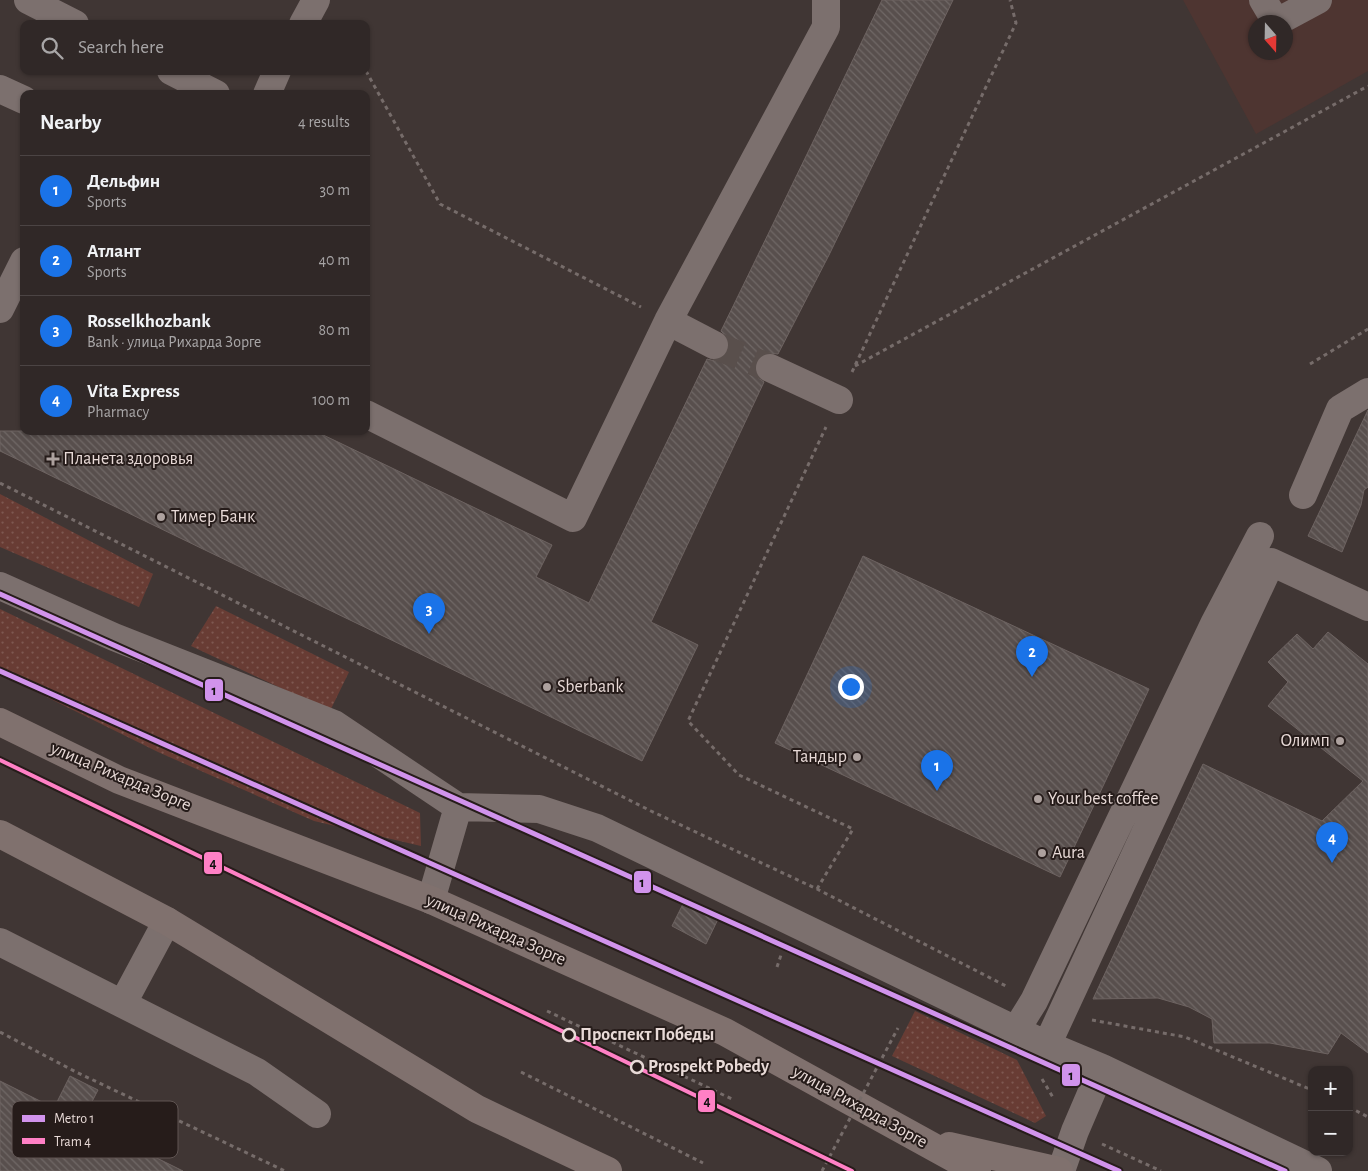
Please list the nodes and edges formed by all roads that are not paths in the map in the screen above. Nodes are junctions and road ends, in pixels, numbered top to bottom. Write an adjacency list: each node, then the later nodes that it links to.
1 (28, 0): 8 (lane)
2 (316, 0): 9 (lane)
3 (826, 0): 18 (lane)
4 (1264, 0): 6 (lane)
5 (1318, 0): 7 (lane)
6 (1272, 15)
7 (1289, 15)
8 (68, 20)
9 (305, 20)
10 (179, 75): 13 (lane)
11 (275, 75): 14 (lane)
12 (0, 89): 15 (lane)
13 (208, 90)
14 (269, 90)
15 (20, 98)
16 (20, 269): 17 (lane)
17 (0, 309)
18 (668, 321): 19 (lane); 23 (lane)
19 (714, 345)
20 (770, 368): 22 (lane)
21 (1368, 392): 24 (lane)
22 (839, 400)
23 (370, 416)
24 (1303, 495)
25 (1260, 536): 35 (lane)
26 (0, 586): 29 (lane)
27 (1368, 607): 36 (lane)
28 (0, 722): 31 (main road, улица Рихарда Зорге)
29 (458, 807): 31 (lane); 35 (lane)
30 (0, 834): 32 (main road)
31 (431, 900): 39 (main road, улица Рихарда Зорге)
32 (167, 921): 34 (lane); 40 (main road)
33 (0, 942): 34 (lane)
34 (123, 1003): 38 (lane)
35 (1016, 1030): 36 (lane)
36 (1047, 1045): 37 (lane)
37 (1102, 1068): 42 (lane); 43 (lane)
38 (316, 1114)
39 (914, 1138): 41 (main road, улица Рихарда Зорге); 42 (main road)
40 (608, 1171)
41 (977, 1171)
42 (1060, 1171)
43 (1318, 1171)

